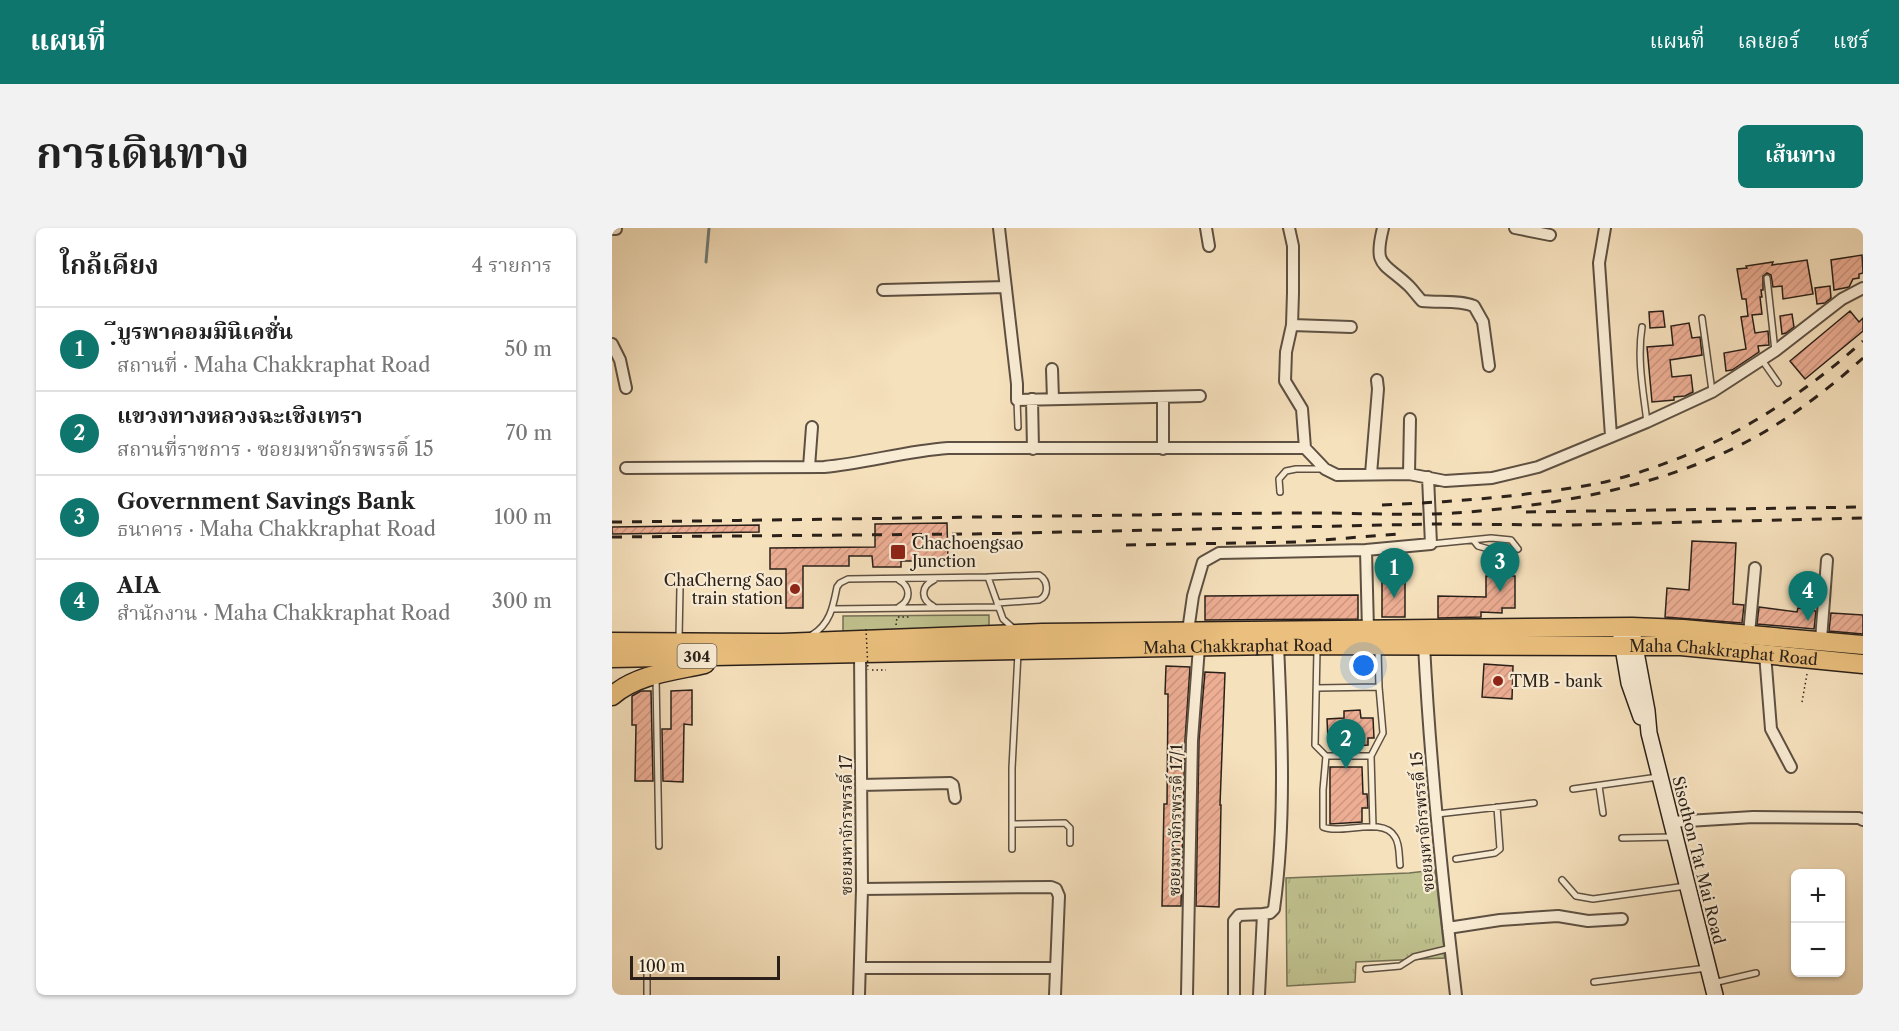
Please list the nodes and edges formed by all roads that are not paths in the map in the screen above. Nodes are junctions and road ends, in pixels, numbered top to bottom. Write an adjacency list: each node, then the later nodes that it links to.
1 (999, 228): 10 (street)
2 (1206, 228): 8 (street)
3 (1289, 228): 14 (street)
4 (1383, 228): 20 (street)
5 (1515, 228): 7 (street)
6 (1605, 228): 35 (street)
7 (1550, 235)
8 (1209, 246)
9 (1767, 278): 18 (lane)
10 (1006, 287): 11 (street); 30 (street)
11 (883, 290)
12 (1862, 290): 18 (street)
13 (1702, 318): 25 (lane)
14 (1292, 325): 15 (street); 36 (street)
15 (1351, 327)
16 (1642, 327): 32 (lane)
17 (612, 344): 24 (street)
18 (1774, 351): 19 (street)
19 (1762, 360): 23 (lane); 25 (street)
20 (1489, 366)
21 (1052, 369): 29 (street)
22 (1377, 380): 42 (street)
23 (1778, 383)
24 (626, 388)
25 (1712, 392): 32 (street)
26 (1200, 396): 27 (street)
27 (1163, 397): 29 (street); 38 (street)
28 (1032, 399): 29 (street); 30 (street); 37 (street)
29 (1053, 399)
30 (1017, 400): 34 (lane)
31 (1410, 419): 43 (street)
32 (1647, 422): 35 (street)
33 (812, 427): 39 (street)
34 (1018, 427)
35 (1611, 436): 44 (street)
36 (1305, 448): 38 (street); 41 (street)
37 (1033, 449): 38 (street); 39 (street)
38 (1163, 449)
39 (809, 467): 40 (street)
40 (626, 468)
41 (1325, 469): 42 (street); 45 (lane)
42 (1371, 474): 43 (street)
43 (1409, 474): 44 (street)
44 (1428, 477): 47 (street)
45 (1280, 492)
46 (1474, 541): 47 (lane); 48 (lane); 52 (lane)
47 (1431, 544): 49 (street)
48 (1518, 549)
49 (1366, 550): 62 (street); 65 (street)
50 (1827, 560): 66 (street)
51 (1755, 568): 64 (street)
52 (1493, 572)
53 (988, 577): 55 (lane); 57 (lane); 57 (lane)
54 (894, 579): 55 (lane); 59 (lane); 60 (lane)
55 (936, 579): 58 (lane)
56 (680, 588): 68 (lane)
57 (998, 605): 58 (lane); 63 (lane)
58 (937, 607): 59 (lane)
59 (895, 608): 60 (lane)
60 (832, 609): 75 (lane)
61 (1626, 627): 64 (main road, Maha Chakkraphat Road); 65 (main road, Maha Chakkraphat Road); 73 (street, Sisothon Tat Mai Road)
62 (1188, 631): 63 (main road, Maha Chakkraphat Road); 65 (main road, Maha Chakkraphat Road)
63 (1042, 633): 75 (main road, Maha Chakkraphat Road)
64 (1749, 634): 66 (main road, Maha Chakkraphat Road)
65 (1373, 637): 70 (main road, Maha Chakkraphat Road); 71 (main road, Maha Chakkraphat Road); 83 (lane)
66 (1821, 640): 72 (main road, Maha Chakkraphat Road)
67 (612, 642): 68 (main road, Maha Chakkraphat Road / 304)
68 (679, 642): 75 (main road, Maha Chakkraphat Road / 304)
69 (1278, 645): 70 (main road, Maha Chakkraphat Road); 74 (main road, Maha Chakkraphat Road); 111 (street)
70 (1317, 645): 84 (lane)
71 (1424, 645): 73 (main road, Maha Chakkraphat Road); 97 (street, ซอยมหาจักรพรรดิ์ 15)
72 (1863, 645)
73 (1629, 646): 77 (main road, Maha Chakkraphat Road); 89 (street, Sisothon Tat Mai Road)
74 (1199, 647): 76 (main road, Maha Chakkraphat Road); 126 (street, ซอยมหาจักรพรรดิ์ 17/1)
75 (782, 649): 78 (main road, Maha Chakkraphat Road / 304); 80 (main road, Maha Chakkraphat Road)
76 (1018, 651): 80 (main road, Maha Chakkraphat Road); 99 (lane)
77 (1765, 654): 81 (main road, Maha Chakkraphat Road); 88 (street)
78 (739, 656): 79 (main road, Maha Chakkraphat Road / 304); 82 (main road)
79 (612, 658)
80 (864, 662): 90 (street, ซอยมหาจักรพรรดิ์ 17)
81 (1863, 664)
82 (656, 675): 85 (main road); 104 (lane)
83 (1379, 687): 84 (lane); 87 (lane)
84 (1317, 688): 86 (lane)
85 (612, 696)
86 (1326, 756): 87 (lane); 100 (lane)
87 (1371, 756): 100 (lane)
88 (1791, 767)
89 (1660, 777): 91 (lane); 101 (street, Sisothon Tat Mai Road)
90 (861, 785): 93 (street); 110 (street, ซอยมหาจักรพรรดิ์ 17)
91 (1599, 786): 92 (lane); 96 (lane)
92 (1573, 789)
93 (955, 798)
94 (1534, 803): 95 (lane)
95 (1497, 807): 97 (lane); 106 (lane)
96 (1603, 813)
97 (1437, 814): 113 (street, ซอยมหาจักรพรรดิ์ 15)
98 (1863, 820): 101 (street)
99 (1012, 824): 103 (lane); 105 (lane)
100 (1373, 826): 107 (lane)
101 (1673, 829): 102 (lane); 109 (street, Sisothon Tat Mai Road)
102 (1622, 838)
103 (1070, 843)
104 (659, 846)
105 (1012, 849)
106 (1456, 858)
107 (1400, 865)
108 (1562, 880): 109 (lane)
109 (1688, 886): 117 (street, Sisothon Tat Mai Road)
110 (862, 889): 115 (street, ซอยมหาจักรพรรดิ์ 17); 116 (street)
111 (1263, 914): 127 (street); 128 (street)
112 (1622, 920): 113 (street)
113 (1448, 928): 114 (street, ซอยมหาจักรพรรดิ์ 15)
114 (1451, 948): 119 (lane); 129 (street, ซอยมหาจักรพรรดิ์ 15)
115 (860, 968): 116 (street); 124 (street, ซอยมหาจักรพรรดิ์ 17)
116 (1056, 968): 125 (street)
117 (1708, 968): 121 (lane); 122 (street, Sisothon Tat Mai Road)
118 (647, 969): 123 (lane)
119 (1366, 969)
120 (1756, 973): 122 (lane)
121 (1594, 982)
122 (1714, 989)
123 (647, 995)
124 (859, 995)
125 (1055, 995)
126 (1187, 995)
127 (1234, 995)
128 (1259, 995)
129 (1456, 995)

